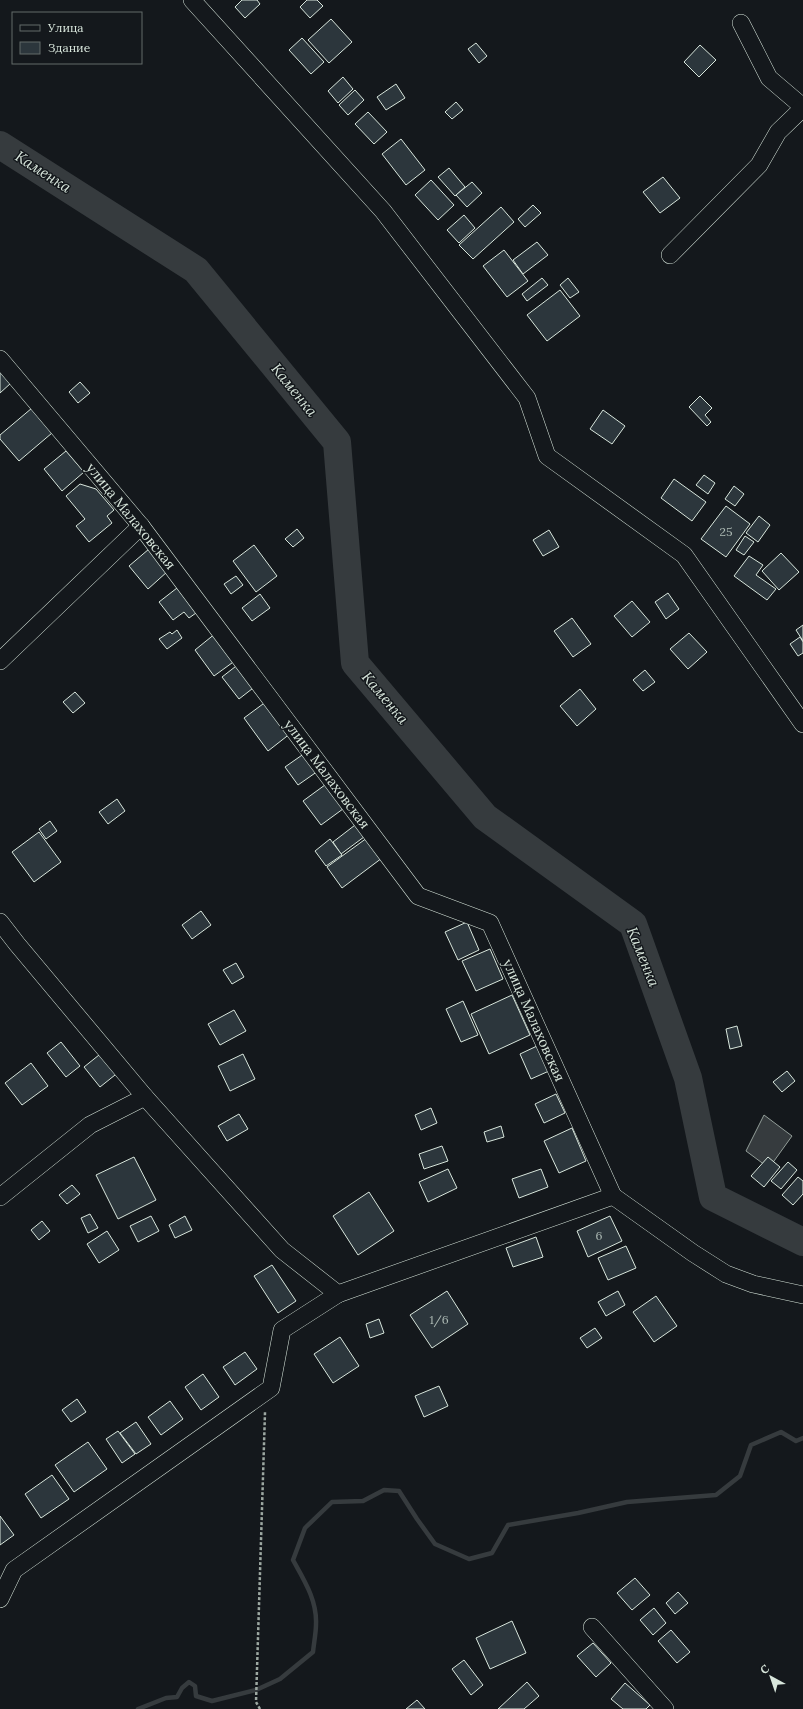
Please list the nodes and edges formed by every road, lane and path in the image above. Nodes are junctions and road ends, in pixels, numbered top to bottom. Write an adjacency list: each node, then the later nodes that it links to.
1 (192, 0): 8 (street)
2 (741, 23): 3 (street)
3 (803, 108): 4 (street)
4 (670, 255)
5 (0, 359): 6 (street, улица Малаховская)
6 (141, 526): 7 (street); 13 (street, улица Малаховская)
7 (0, 661)
8 (803, 724)
9 (0, 922): 11 (street)
10 (0, 940): 11 (street)
11 (17, 944): 12 (street)
12 (145, 1097): 14 (street); 15 (street)
13 (613, 1196): 15 (street); 16 (street)
14 (0, 1197)
15 (338, 1294): 17 (street)
16 (803, 1296)
17 (265, 1392): 18 (street); 20 (path)
18 (0, 1599)
19 (592, 1627): 21 (street)
20 (260, 1709)
21 (665, 1709)

